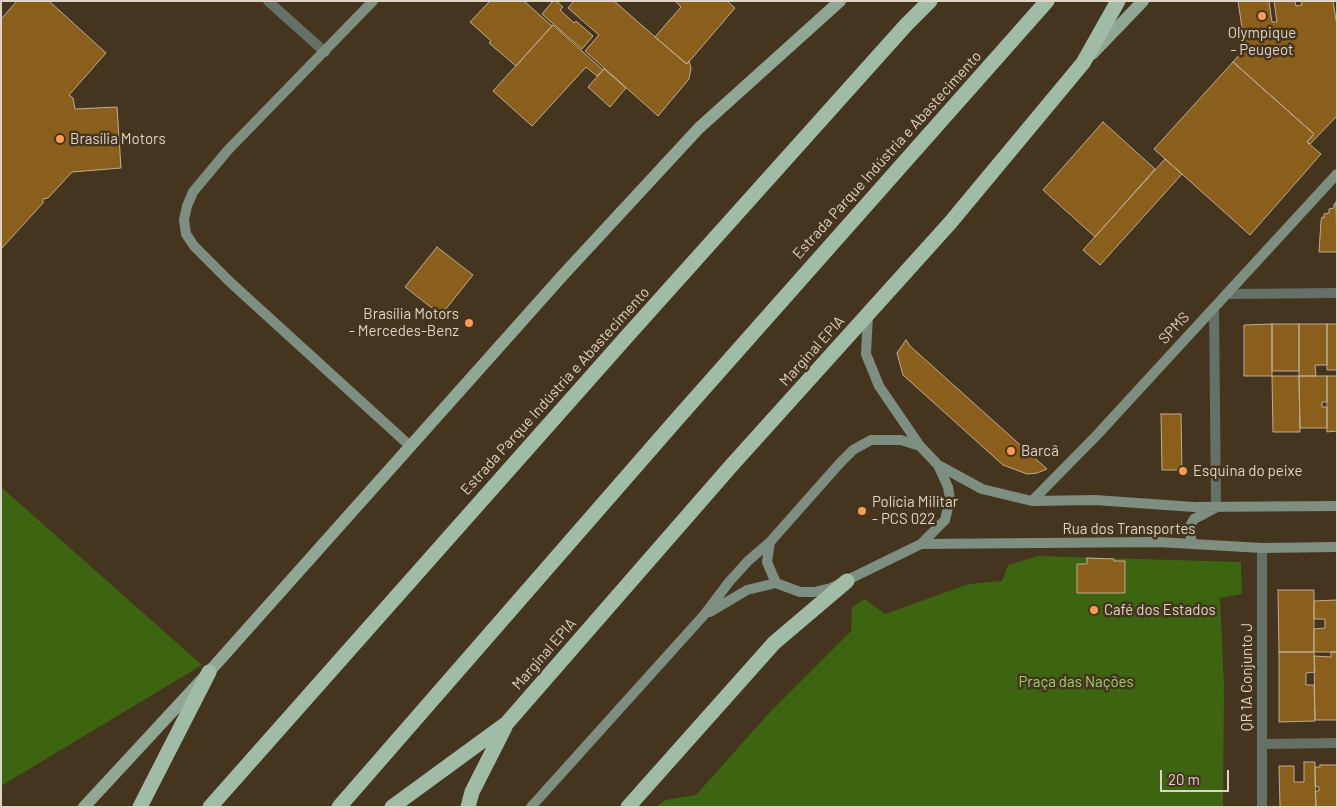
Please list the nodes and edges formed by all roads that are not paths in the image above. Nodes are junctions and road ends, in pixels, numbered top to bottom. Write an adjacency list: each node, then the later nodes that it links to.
1 (268, 1): 8 (street)
2 (373, 1): 8 (street)
3 (840, 1): 15 (main road)
4 (930, 1): 35 (highway, Estrada Parque Indústria e Abastecimento)
5 (1047, 1): 36 (highway, Estrada Parque Indústria e Abastecimento)
6 (1118, 1): 9 (highway)
7 (1143, 1): 9 (main road, Marginal EPIA)
8 (325, 52): 15 (street)
9 (1083, 64): 14 (highway, Marginal EPIA)
10 (1337, 174): 12 (street, SPMS)
11 (1337, 293): 12 (street)
12 (1228, 294): 13 (street, SPMS)
13 (1214, 308): 18 (street, SPMS); 20 (street)
14 (868, 314): 16 (street); 30 (highway, Marginal EPIA)
15 (410, 446): 29 (main road)
16 (920, 446): 17 (street); 21 (street)
17 (938, 465): 18 (street, Rua dos Transportes); 23 (street)
18 (1032, 501): 20 (street, Rua dos Transportes)
19 (1337, 506): 20 (street, Rua dos Transportes)
20 (1216, 507): 22 (street)
21 (770, 542): 27 (street); 28 (street)
22 (1192, 543): 23 (street, Rua dos Transportes); 25 (street, Rua dos Transportes)
23 (921, 544): 26 (street)
24 (1337, 547): 25 (street, Rua dos Transportes)
25 (1262, 548): 32 (street, QR 1A Conjunto J)
26 (847, 581): 27 (street); 40 (highway)
27 (776, 583): 28 (street)
28 (704, 615): 39 (street)
29 (210, 672): 33 (main road); 34 (highway)
30 (507, 723): 37 (highway); 38 (highway)
31 (1337, 743): 32 (street)
32 (1262, 744): 41 (street, QR 1A Conjunto J)
33 (84, 807)
34 (140, 807)
35 (210, 807)
36 (339, 807)
37 (392, 807)
38 (468, 807)
39 (531, 807)
40 (628, 807)
41 (1262, 807)

